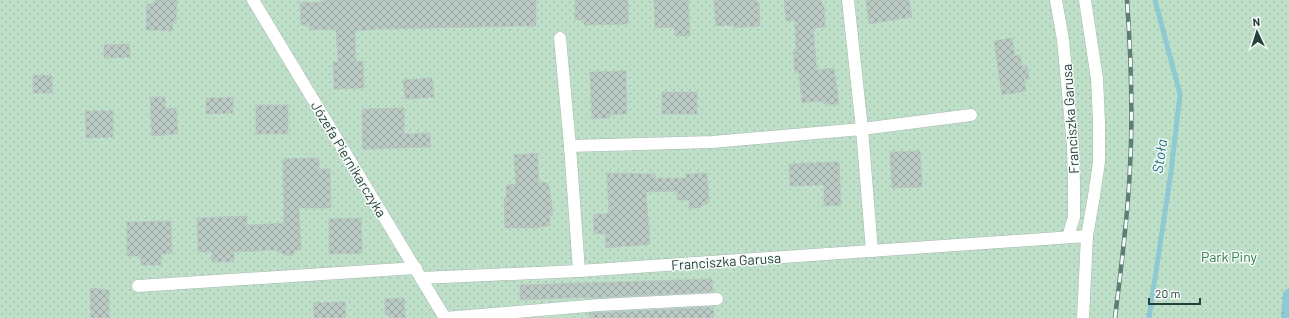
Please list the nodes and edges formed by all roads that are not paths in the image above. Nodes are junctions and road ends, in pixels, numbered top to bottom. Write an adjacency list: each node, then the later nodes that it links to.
1 (253, 0): 13 (street, Józefa Piernikarczyka)
2 (848, 0): 7 (street)
3 (1056, 0): 10 (street, Franciszka Garusa)
4 (1085, 0): 9 (street)
5 (560, 38): 8 (street)
6 (971, 115): 7 (street)
7 (862, 129): 8 (street); 11 (street)
8 (570, 146): 12 (street)
9 (1087, 236): 10 (street, Franciszka Garusa); 17 (street)
10 (1068, 237): 11 (street, Franciszka Garusa)
11 (872, 251): 12 (street, Franciszka Garusa)
12 (579, 271): 13 (street, Franciszka Garusa)
13 (419, 273): 14 (street, Franciszka Garusa); 16 (street, Józefa Piernikarczyka)
14 (138, 286)
15 (718, 299): 16 (street)
16 (445, 318)
17 (1083, 318)

